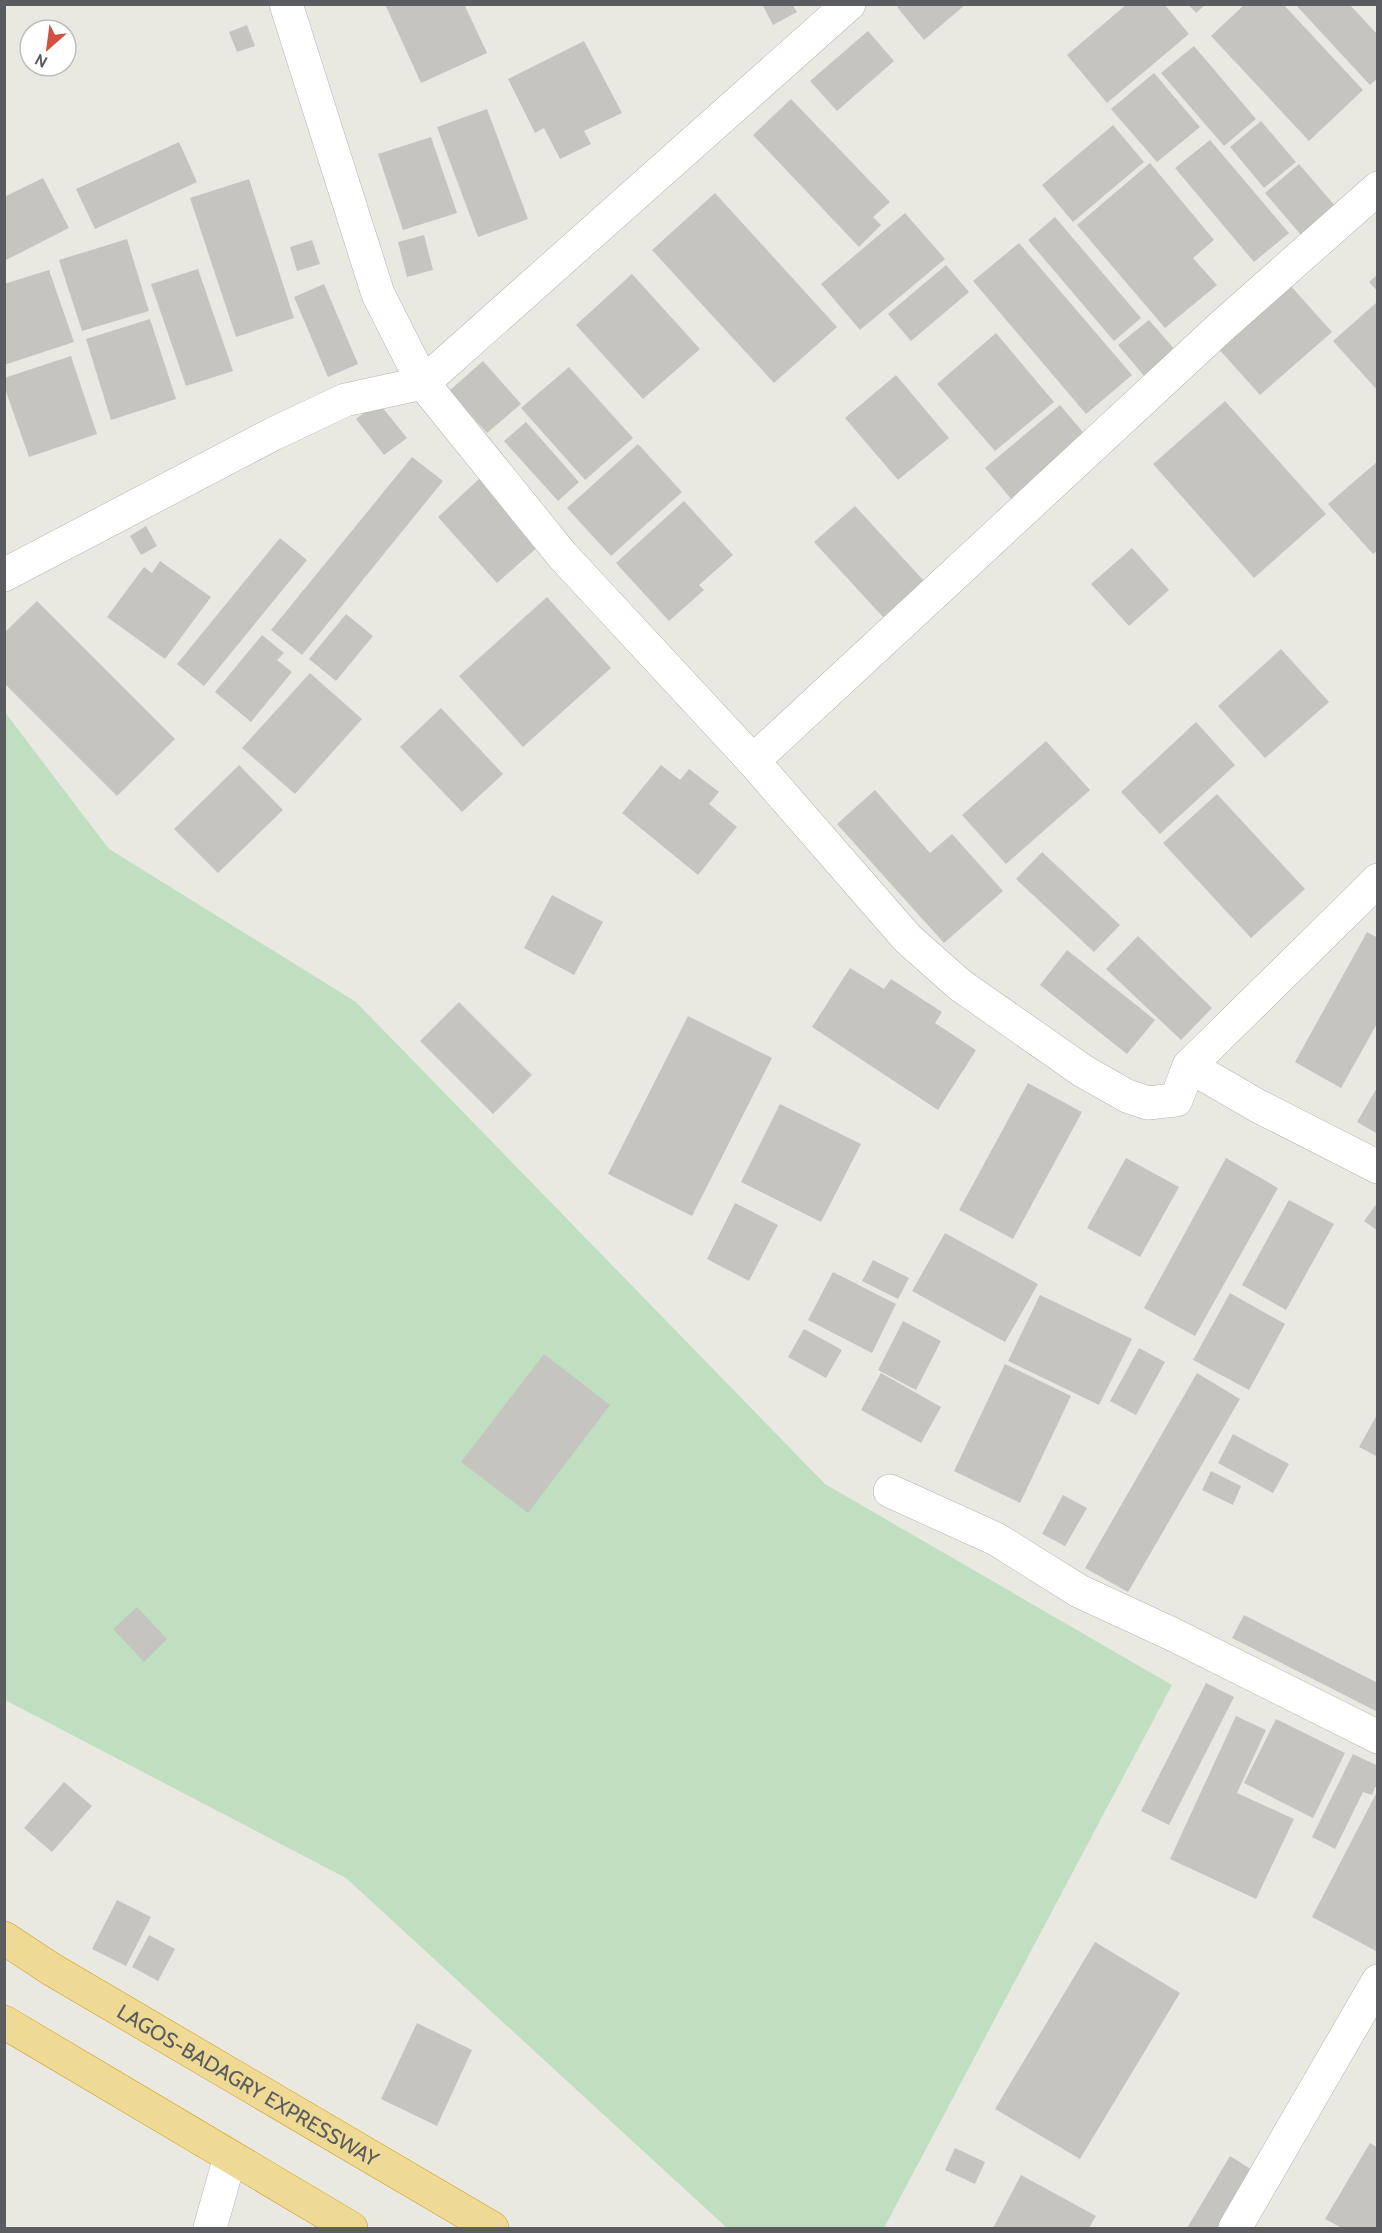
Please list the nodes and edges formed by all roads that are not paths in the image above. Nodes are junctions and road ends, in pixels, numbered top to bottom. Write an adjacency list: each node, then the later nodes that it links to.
1 (286, 4): 4 (street)
2 (849, 4): 4 (street)
3 (1377, 188): 6 (street)
4 (423, 383): 5 (street); 6 (street)
5 (4, 575)
6 (753, 761): 8 (street)
7 (1377, 880): 8 (street)
8 (1189, 1066): 9 (street)
9 (1377, 1167)
10 (890, 1491): 11 (street)
11 (1377, 1737)
12 (4, 1938): 18 (highway, LAGOS-BADAGRY EXPRESSWAY)
13 (1377, 1981): 19 (street)
14 (4, 2022): 15 (highway)
15 (230, 2157): 16 (street); 17 (highway)
16 (210, 2229)
17 (351, 2229)
18 (492, 2229)
19 (1235, 2229)

